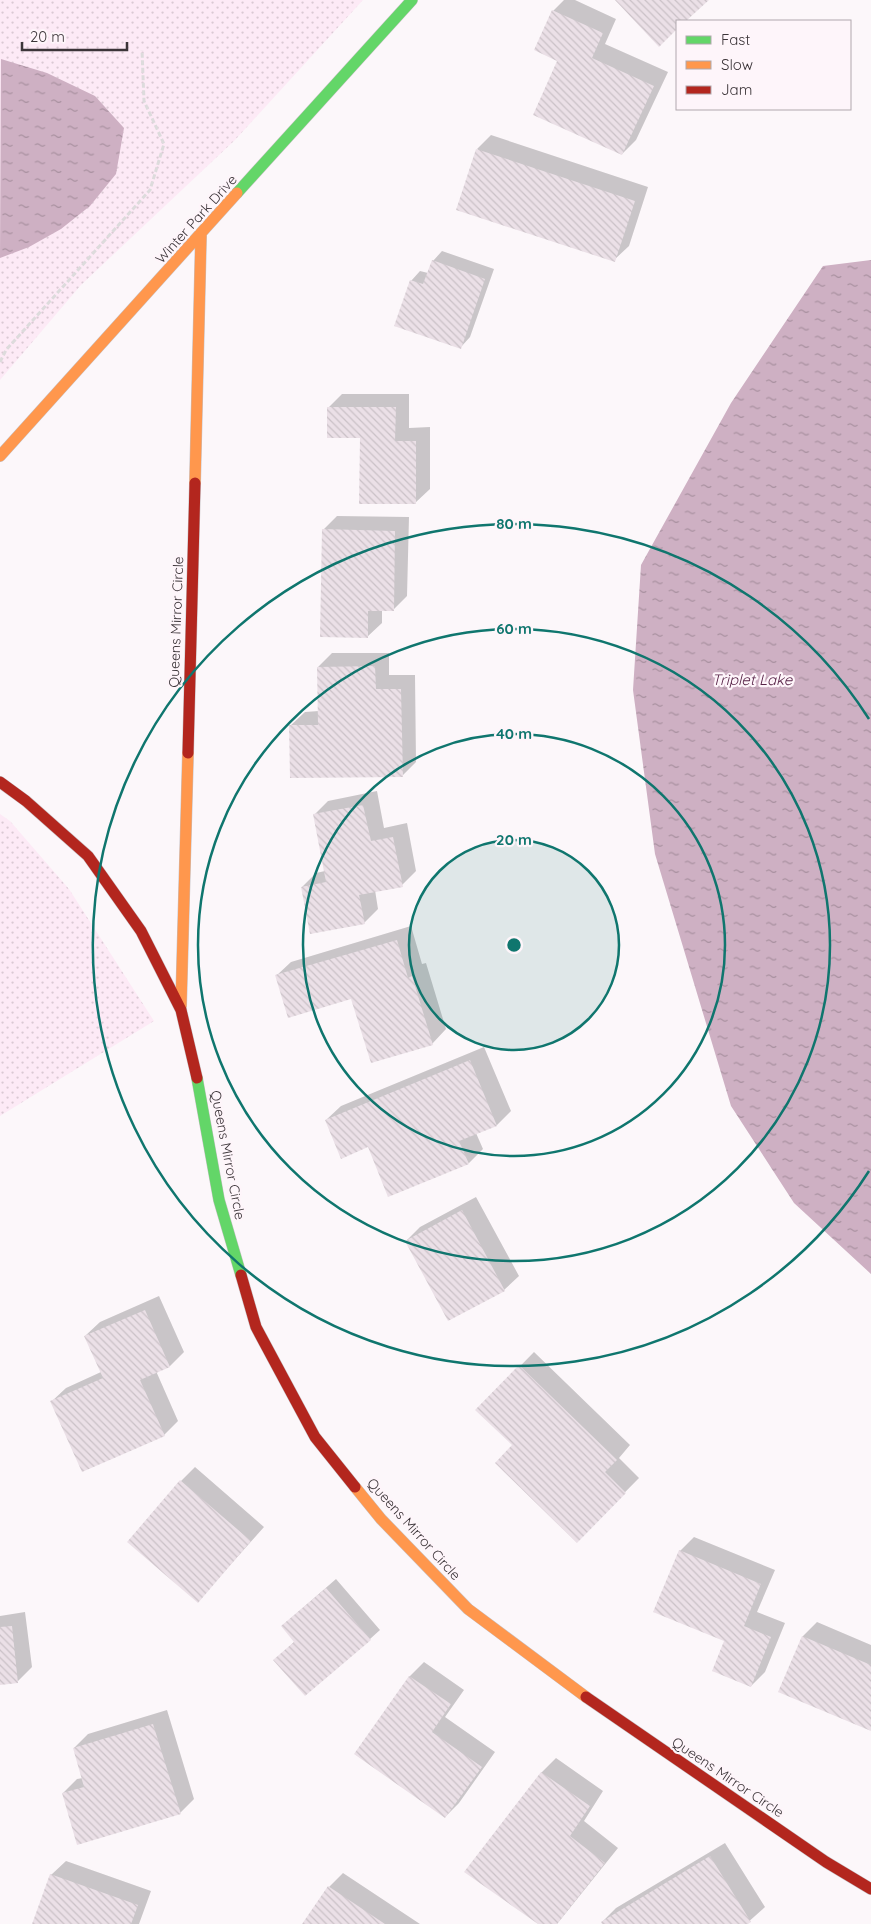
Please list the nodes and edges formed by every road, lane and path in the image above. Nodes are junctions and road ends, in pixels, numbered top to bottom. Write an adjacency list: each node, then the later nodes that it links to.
1 (412, 0): 3 (street, Winter Park Drive)
2 (142, 50): 4 (path)
3 (202, 235): 5 (street, Winter Park Drive); 7 (street, Queens Mirror Circle)
4 (0, 362)
5 (0, 456)
6 (0, 782): 7 (street, Queens Mirror Circle)
7 (181, 1010): 8 (street, Queens Mirror Circle)
8 (871, 1889)

